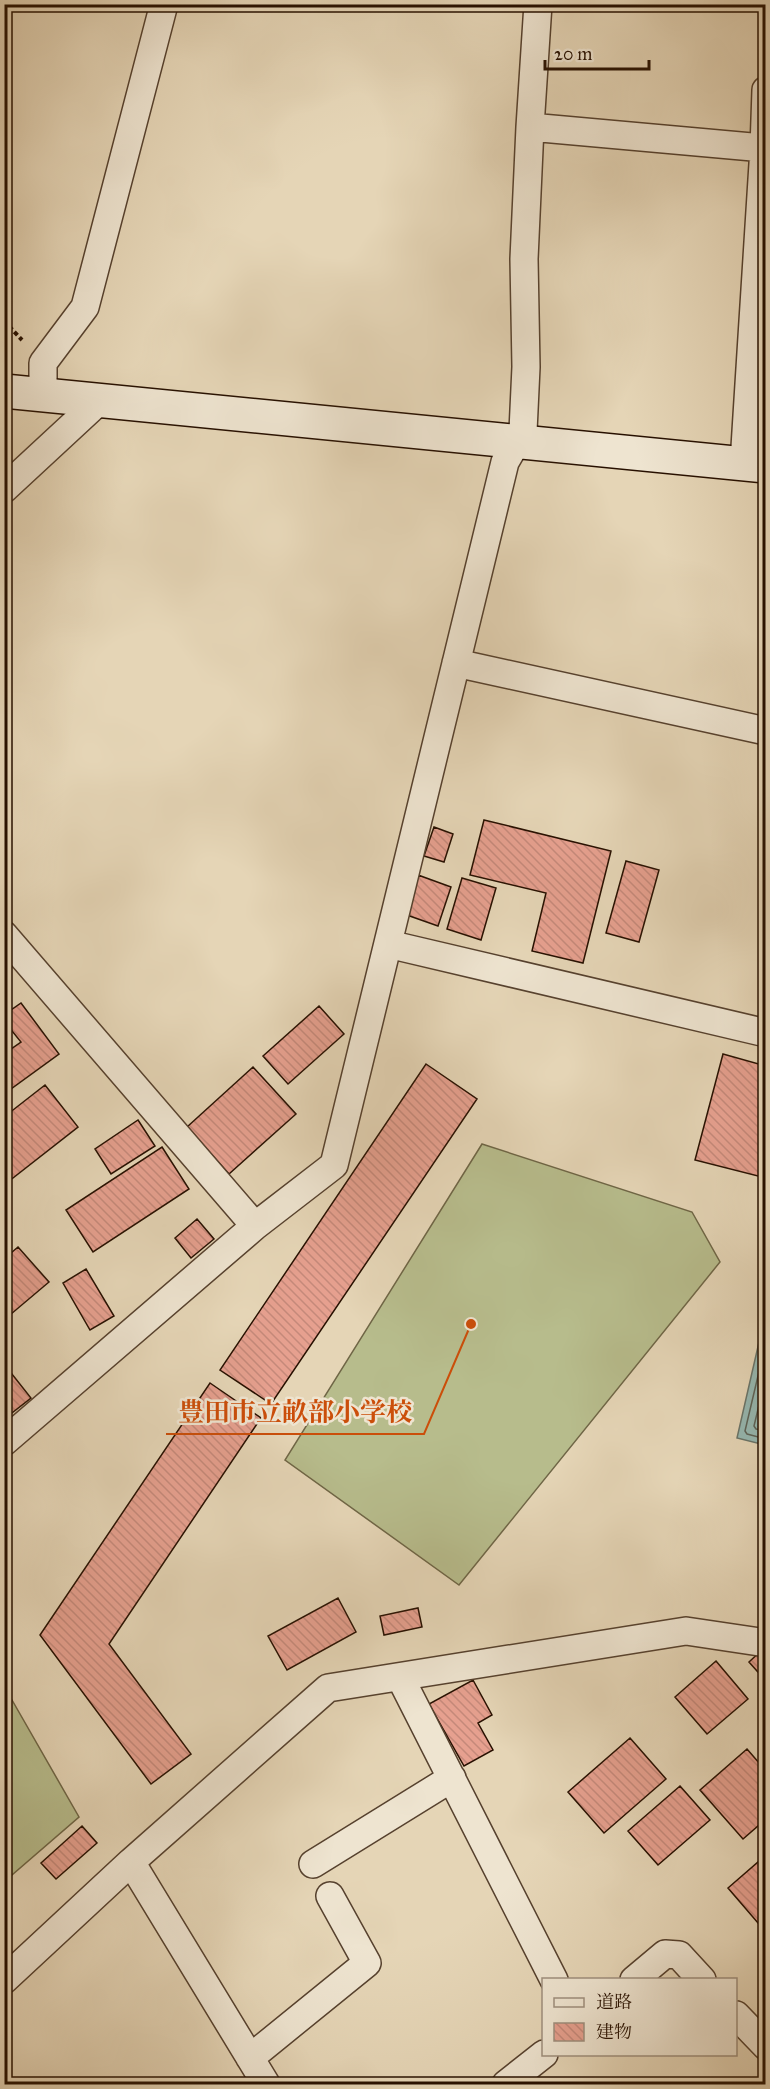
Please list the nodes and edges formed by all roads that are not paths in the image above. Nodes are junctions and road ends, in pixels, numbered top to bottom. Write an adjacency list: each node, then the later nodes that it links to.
1 (164, 4): 8 (street)
2 (538, 4): 5 (street)
3 (765, 90): 4 (street)
4 (765, 102): 6 (street)
5 (530, 127): 6 (street); 10 (street)
6 (764, 148): 11 (street)
7 (4, 392): 8 (street)
8 (43, 396): 9 (street)
9 (99, 401): 10 (street); 12 (street)
10 (517, 443): 11 (street); 13 (street)
11 (755, 465)
12 (4, 489)
13 (456, 663): 14 (street); 16 (street)
14 (765, 731)
15 (4, 935): 18 (street)
16 (388, 944): 17 (street); 18 (street)
17 (765, 1034)
18 (255, 1226): 19 (street)
19 (4, 1442)
20 (765, 1643): 21 (street)
21 (400, 1677): 22 (street); 23 (street)
22 (452, 1778): 24 (street); 26 (street)
23 (131, 1862): 29 (street); 33 (street)
24 (313, 1864)
25 (330, 1896): 33 (street)
26 (553, 1978)
27 (636, 1978): 28 (street)
28 (700, 1978)
29 (4, 1980)
30 (737, 2017): 31 (street)
31 (765, 2046)
32 (542, 2055): 35 (street)
33 (250, 2058): 34 (street)
34 (266, 2085)
35 (506, 2085)

